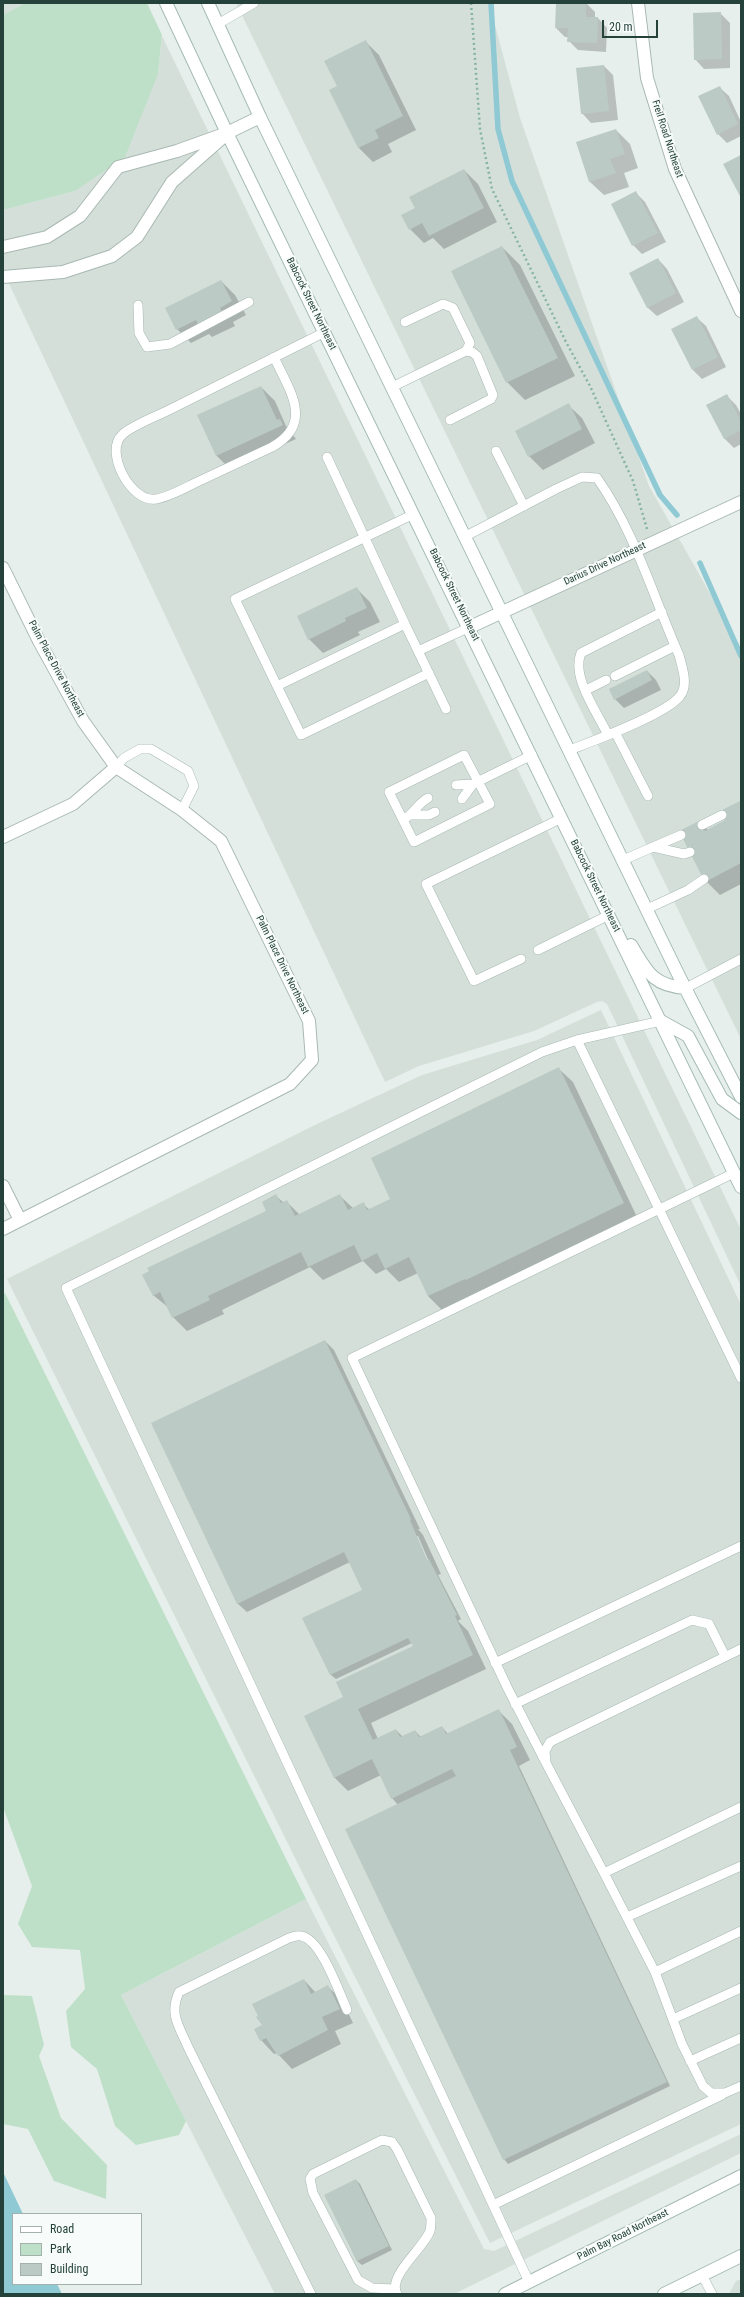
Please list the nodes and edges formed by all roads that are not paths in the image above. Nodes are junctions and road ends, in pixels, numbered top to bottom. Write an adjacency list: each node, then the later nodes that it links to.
1 (166, 3): 7 (main road, Babcock Street Northeast)
2 (208, 3): 5 (main road)
3 (254, 3): 5 (lane)
4 (638, 3): 12 (main road, Freil Road Northeast)
5 (218, 24): 6 (main road)
6 (260, 117): 7 (main road); 17 (main road)
7 (227, 134): 8 (main road); 9 (main road); 14 (main road, Babcock Street Northeast)
8 (3, 247)
9 (3, 276)
10 (249, 302): 11 (lane)
11 (138, 305)
12 (741, 311)
13 (405, 322): 15 (lane)
14 (324, 332): 16 (lane); 23 (main road, Babcock Street Northeast)
15 (466, 351): 17 (lane); 18 (lane)
16 (274, 357): 16 (lane)
17 (392, 387): 24 (main road)
18 (450, 420)
19 (496, 451): 22 (lane)
20 (327, 457): 25 (lane)
21 (741, 502): 26 (main road, Darius Drive Northeast)
22 (524, 506): 24 (lane); 26 (lane)
23 (414, 514): 25 (lane); 31 (main road, Babcock Street Northeast)
24 (466, 536): 28 (main road)
25 (364, 537): 30 (lane); 37 (lane)
26 (636, 550): 28 (main road, Darius Drive Northeast); 29 (lane)
27 (3, 568): 43 (main road, Palm Place Drive Northeast)
28 (503, 612): 31 (main road, Darius Drive Northeast); 41 (main road)
29 (662, 612): 32 (lane); 38 (lane)
30 (405, 624): 33 (lane); 37 (lane)
31 (470, 627): 33 (lane); 42 (main road, Babcock Street Northeast)
32 (675, 646): 35 (lane); 40 (lane)
33 (418, 650): 34 (lane)
34 (429, 673): 37 (lane); 39 (lane)
35 (615, 676)
36 (606, 680): 38 (lane)
37 (277, 686)
38 (586, 690): 40 (lane)
39 (446, 710)
40 (611, 733): 41 (lane); 46 (lane)
41 (570, 750): 60 (main road)
42 (532, 755): 44 (lane); 53 (main road, Babcock Street Northeast)
43 (116, 767): 49 (main road, Palm Place Drive Northeast); 49 (lane); 57 (main road)
44 (476, 783): 45 (lane); 48 (lane); 54 (lane); 54 (lane)
45 (456, 785)
46 (648, 796)
47 (428, 798): 51 (lane)
48 (462, 799)
49 (182, 810): 76 (main road, Palm Place Drive Northeast)
50 (435, 812): 51 (lane)
51 (412, 815): 54 (lane)
52 (722, 815): 55 (lane)
53 (562, 818): 63 (main road, Babcock Street Northeast); 65 (lane)
54 (403, 820)
55 (702, 825)
56 (682, 835): 58 (lane)
57 (3, 837)
58 (653, 848): 59 (lane); 60 (lane)
59 (690, 852)
60 (624, 860): 62 (main road)
61 (704, 878): 62 (lane)
62 (647, 909): 67 (main road)
63 (611, 919): 64 (lane); 67 (main road); 68 (main road, Babcock Street Northeast)
64 (538, 950)
65 (521, 959)
66 (741, 959): 67 (lane)
67 (686, 988): 70 (main road)
68 (661, 1021): 69 (lane); 71 (main road); 72 (main road, Babcock Street Northeast)
69 (577, 1040): 75 (lane); 99 (lane)
70 (741, 1097)
71 (741, 1113)
72 (734, 1173): 74 (main road, Babcock Street Northeast); 75 (lane)
73 (3, 1186): 76 (main road)
74 (741, 1187)
75 (660, 1209): 78 (lane); 82 (lane)
76 (20, 1220): 77 (main road, Palm Place Drive Northeast)
77 (3, 1229)
78 (741, 1378)
79 (741, 1546): 82 (lane)
80 (741, 1649): 81 (lane)
81 (725, 1656): 83 (lane); 84 (lane)
82 (495, 1663): 83 (lane)
83 (515, 1704): 84 (lane)
84 (546, 1763): 87 (lane)
85 (741, 1807): 87 (lane)
86 (741, 1866): 88 (lane)
87 (604, 1873): 88 (lane)
88 (627, 1917): 90 (lane)
89 (741, 1931): 90 (lane)
90 (655, 1972): 93 (lane)
91 (741, 1988): 93 (lane)
92 (347, 2010): 104 (lane)
93 (673, 2019): 95 (lane)
94 (741, 2038): 95 (lane)
95 (690, 2061): 97 (lane)
96 (741, 2086): 97 (lane)
97 (725, 2093): 99 (lane)
98 (741, 2176): 102 (main road, Palm Bay Road Northeast)
99 (493, 2205): 102 (lane)
100 (741, 2256): 101 (main road)
101 (702, 2275): 106 (main road); 107 (lane)
102 (529, 2288): 105 (main road, Palm Bay Road Northeast)
103 (396, 2291): 103 (lane)
104 (310, 2294)
105 (505, 2294)
106 (665, 2294)
107 (712, 2294)

